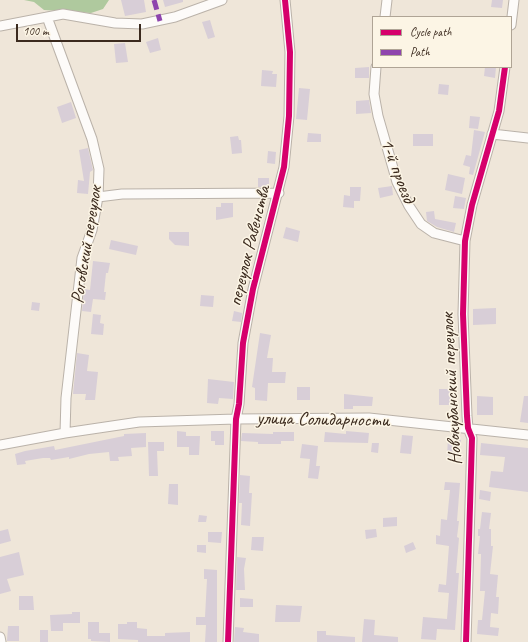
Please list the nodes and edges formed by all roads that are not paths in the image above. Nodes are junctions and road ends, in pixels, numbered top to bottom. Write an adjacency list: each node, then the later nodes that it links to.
1 (222, 0): 6 (street)
2 (285, 0): 13 (street, переулок Равенства)
3 (387, 0): 5 (street)
4 (514, 0): 7 (street)
5 (385, 16)
6 (46, 17): 8 (street); 14 (street, Роговский переулок)
7 (512, 17)
8 (0, 26)
9 (376, 68): 15 (street, 1-й проезд)
10 (505, 68): 11 (street, Новокубанский переулок)
11 (492, 134): 12 (street); 15 (street, Новокубанский переулок)
12 (528, 138)
13 (278, 194): 14 (street); 16 (street, переулок Равенства)
14 (98, 196): 18 (street, Роговский переулок)
15 (465, 241): 17 (street, Новокубанский переулок)
16 (236, 419): 17 (street, улица Солидарности); 18 (street, улица Солидарности); 23 (street, переулок Равенства)
17 (468, 428): 19 (street, улица Солидарности); 24 (street, Новокубанский переулок)
18 (65, 433): 20 (street, улица Солидарности)
19 (528, 435)
20 (0, 445)
21 (0, 637): 22 (street)
22 (1, 642)
23 (228, 642)
24 (466, 642)

